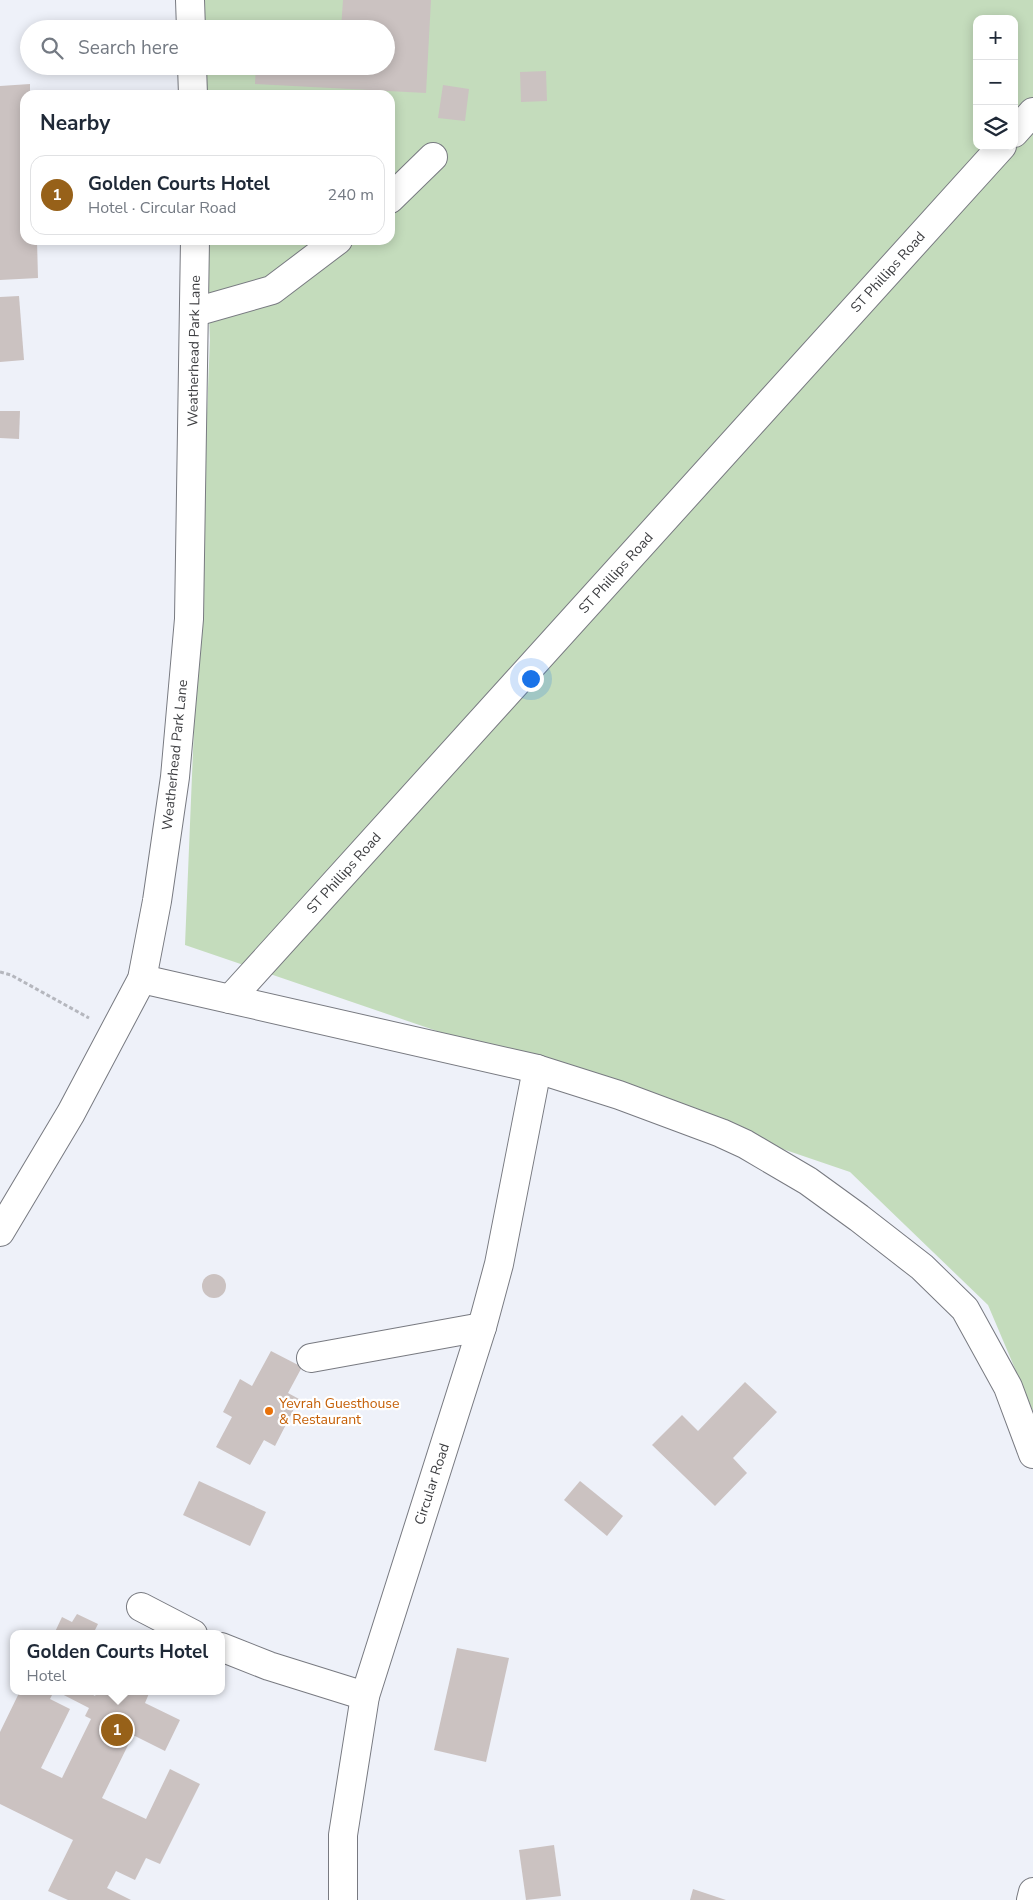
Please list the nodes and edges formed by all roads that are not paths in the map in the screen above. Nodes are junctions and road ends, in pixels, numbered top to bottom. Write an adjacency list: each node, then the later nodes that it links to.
1 (190, 0): 2 (street)
2 (191, 20)
3 (192, 75): 4 (street)
4 (193, 90)
5 (1033, 112): 6 (street)
6 (1018, 129)
7 (998, 150): 14 (street, ST Phillips Road)
8 (433, 157): 9 (street)
9 (395, 195)
10 (195, 245): 12 (street, Weatherhead Park Lane)
11 (331, 245): 12 (street)
12 (195, 312): 13 (street, Weatherhead Park Lane)
13 (142, 979): 14 (street); 16 (street, Weatherhead Park Lane)
14 (230, 999): 15 (street)
15 (537, 1069): 17 (street, Circular Road); 19 (street)
16 (0, 1232)
17 (482, 1327): 18 (street); 23 (street, Circular Road)
18 (311, 1358)
19 (1033, 1454)
20 (141, 1607): 21 (street)
21 (185, 1630)
22 (225, 1650): 23 (street)
23 (365, 1696): 25 (street, Circular Road)
24 (1033, 1892): 26 (street)
25 (343, 1900)
26 (1031, 1900)

